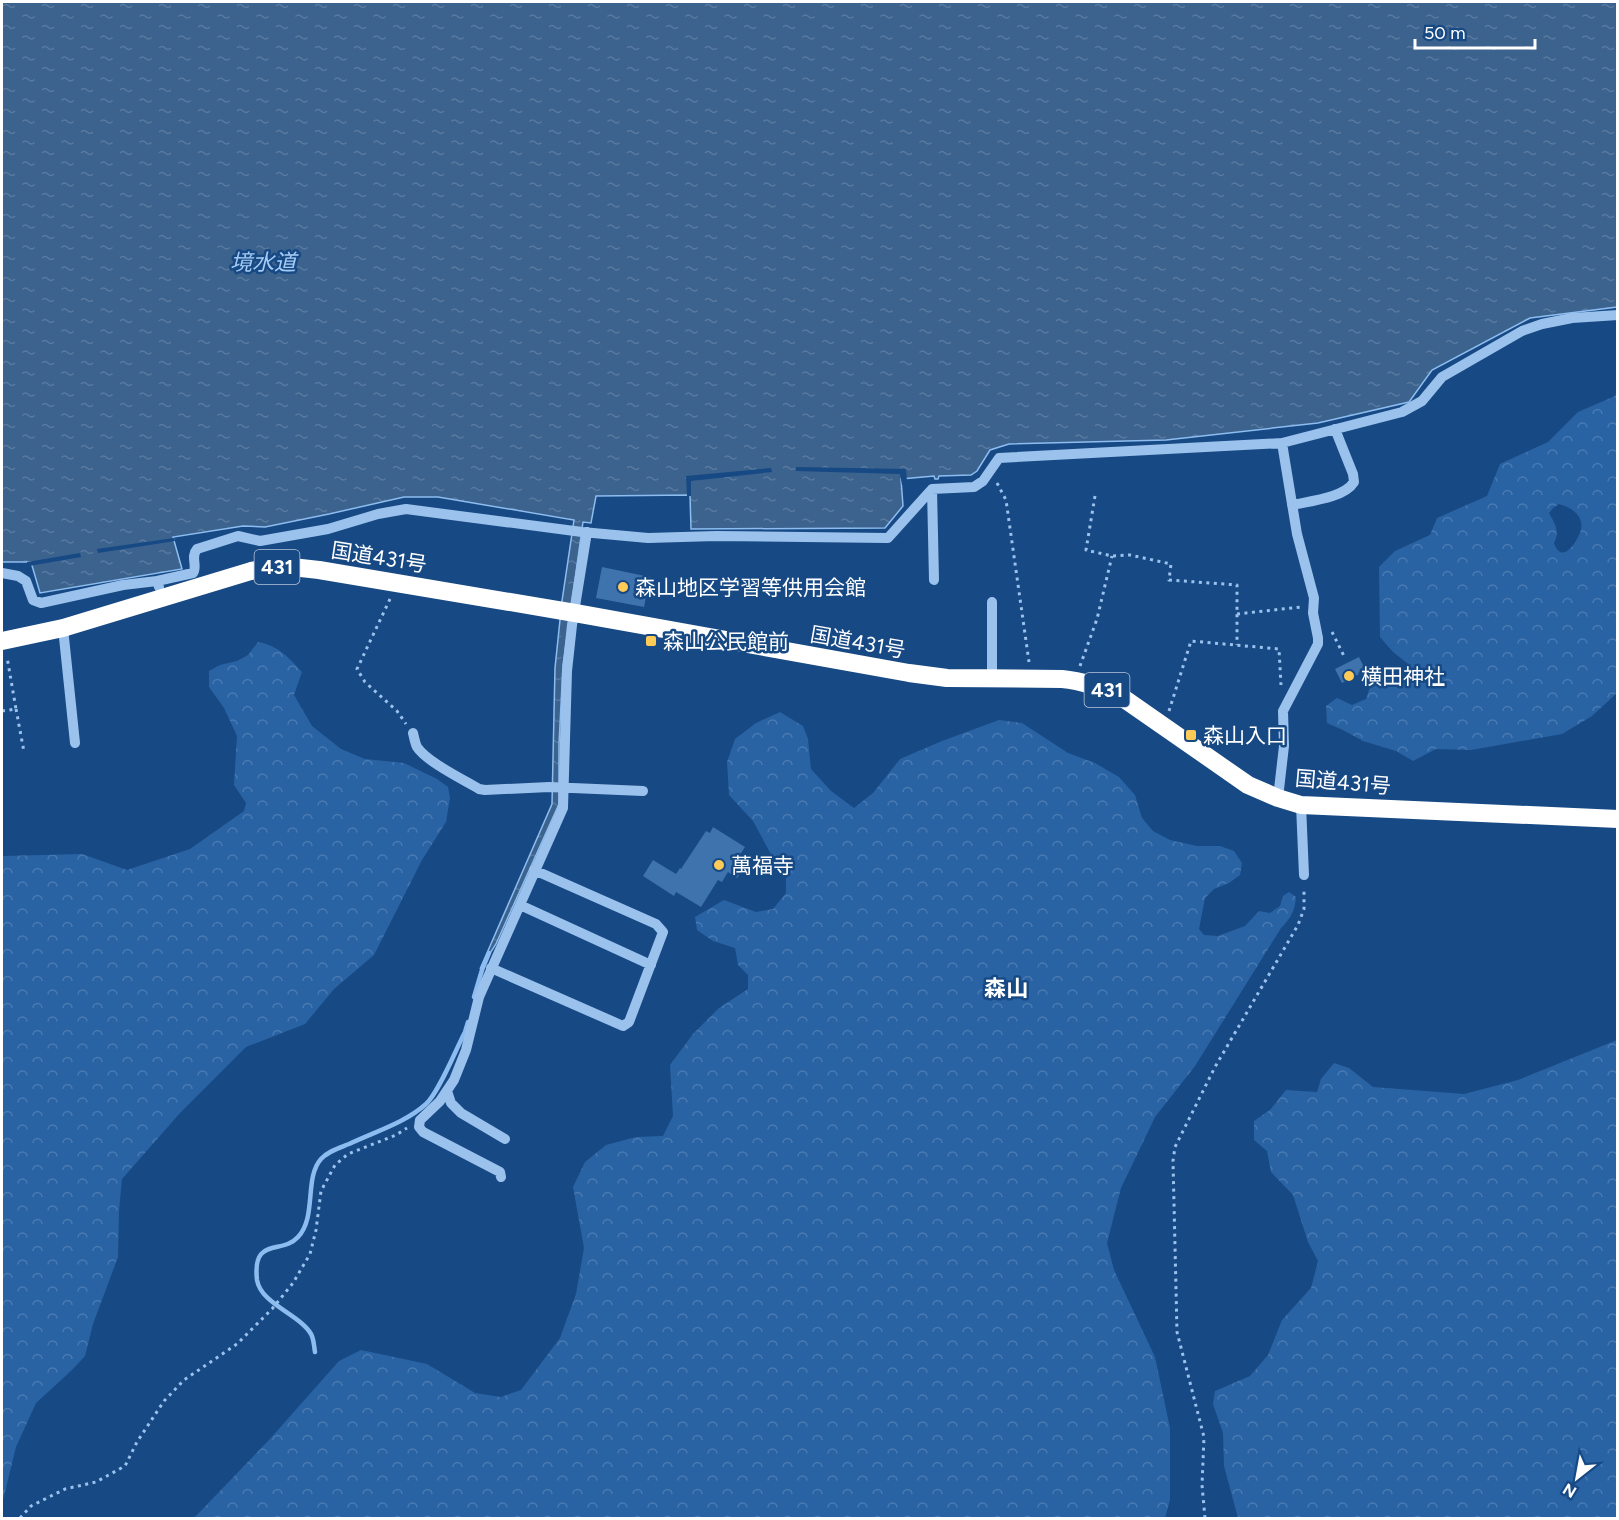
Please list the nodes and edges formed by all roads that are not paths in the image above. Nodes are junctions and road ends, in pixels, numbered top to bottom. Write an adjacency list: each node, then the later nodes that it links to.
1 (1617, 315): 2 (street)
2 (1335, 429): 3 (street); 5 (street)
3 (1282, 443): 4 (street); 5 (street)
4 (932, 489): 6 (street); 8 (street)
5 (1292, 505): 19 (street)
6 (580, 531): 9 (street); 11 (street)
7 (2, 573): 9 (street)
8 (934, 580)
9 (160, 589): 11 (highway, 国道431号 / 431); 12 (highway, 国道431号 / 431)
10 (992, 602): 14 (street)
11 (568, 611): 14 (highway, 国道431号 / 431); 17 (street)
12 (63, 628): 13 (highway, 国道431号 / 431); 16 (street)
13 (3, 641)
14 (992, 679): 19 (highway, 国道431号 / 431)
15 (412, 733): 17 (street)
16 (75, 743)
17 (558, 788): 18 (street); 22 (street)
18 (643, 791)
19 (1278, 798): 20 (highway, 国道431号 / 431)
20 (1301, 806): 21 (highway, 国道431号 / 431); 23 (street)
21 (1617, 819)
22 (534, 870): 24 (street); 25 (street)
23 (1304, 875)
24 (520, 905): 25 (street); 26 (street)
25 (651, 965): 26 (street)
26 (491, 968): 27 (street)
27 (447, 1091): 28 (street); 29 (street)
28 (506, 1139)
29 (501, 1177)

